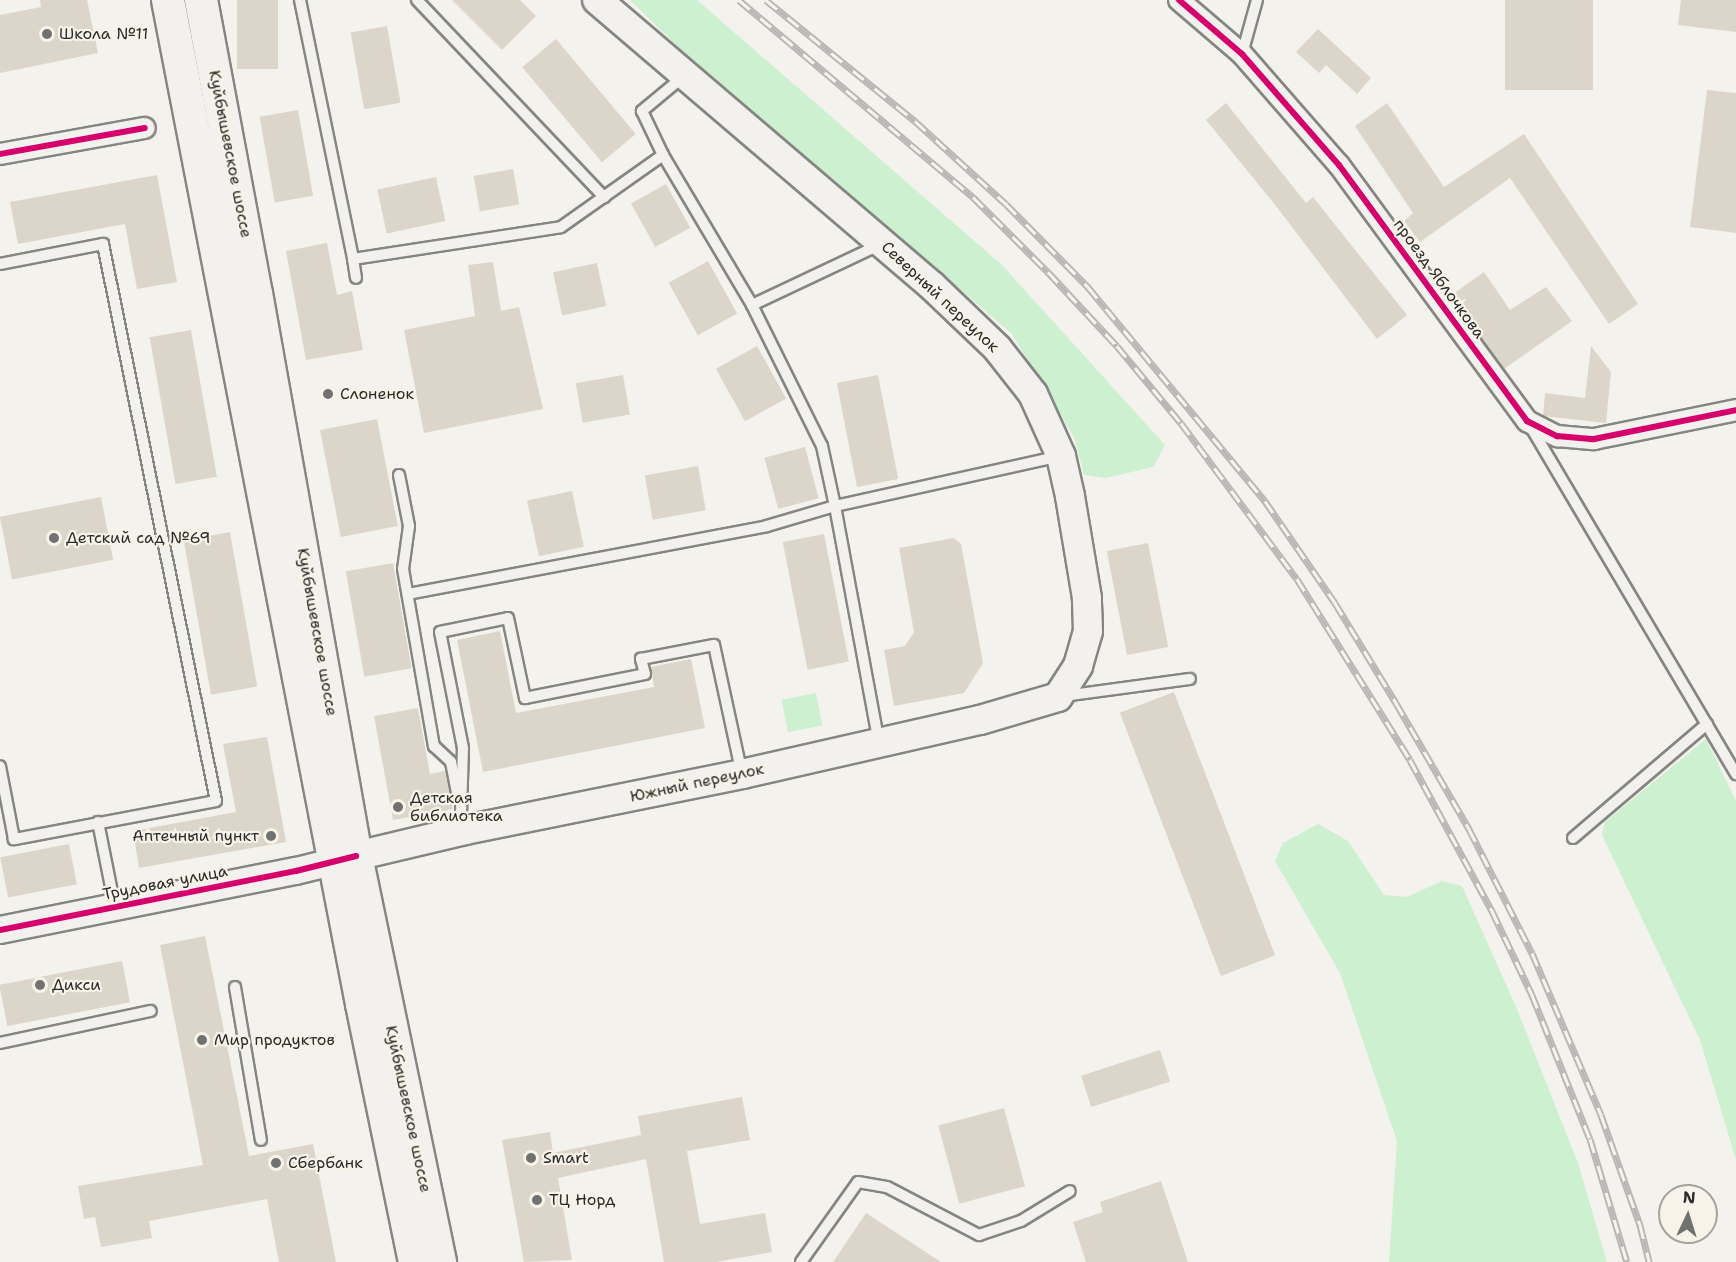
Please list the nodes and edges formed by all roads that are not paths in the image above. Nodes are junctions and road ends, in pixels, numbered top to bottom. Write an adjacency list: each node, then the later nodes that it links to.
1 (161, 0): 11 (main road, Куйбышевское шоссе)
2 (168, 0): 11 (main road, Куйбышевское шоссе)
3 (201, 0): 37 (main road, Куйбышевское шоссе)
4 (300, 0): 17 (lane)
5 (417, 0): 15 (lane)
6 (597, 0): 10 (main road, Северный переулок)
7 (1179, 0): 9 (street, проезд Яблочкова)
8 (1257, 0): 9 (lane)
9 (1242, 54): 22 (street, проезд Яблочкова)
10 (685, 75): 14 (lane); 16 (main road, Северный переулок)
11 (185, 92): 37 (main road, Куйбышевское шоссе)
12 (145, 128): 13 (street)
13 (0, 154)
14 (663, 155): 15 (lane); 20 (lane)
15 (604, 197): 17 (lane)
16 (882, 243): 20 (lane); 23 (main road, Северный переулок)
17 (353, 260): 19 (lane)
18 (0, 264): 34 (lane)
19 (356, 278)
20 (752, 305): 25 (lane)
21 (1736, 410): 22 (street, проезд Яблочкова)
22 (1527, 421): 29 (lane)
23 (1061, 456): 25 (lane); 28 (main road, Северный переулок)
24 (399, 475): 26 (lane)
25 (835, 506): 26 (lane); 30 (lane)
26 (408, 594): 35 (lane)
27 (1190, 679): 28 (lane)
28 (1058, 697): 30 (main road, Южный переулок)
29 (1707, 724): 33 (lane); 36 (lane)
30 (879, 743): 32 (main road, Южный переулок)
31 (0, 766): 34 (lane)
32 (742, 774): 35 (main road, Южный переулок); 35 (lane)
33 (1736, 774)
34 (98, 822): 38 (lane)
35 (463, 822): 37 (main road, Южный переулок)
36 (1573, 837)
37 (345, 859): 38 (street, Трудовая улица); 45 (main road, Куйбышевское шоссе); 46 (main road, Куйбышевское шоссе)
38 (115, 907): 39 (street, Трудовая улица)
39 (0, 930)
40 (235, 987): 43 (lane)
41 (151, 1011): 42 (lane)
42 (0, 1043)
43 (261, 1140)
44 (1070, 1191): 47 (lane)
45 (415, 1262)
46 (440, 1262)
47 (801, 1262)

